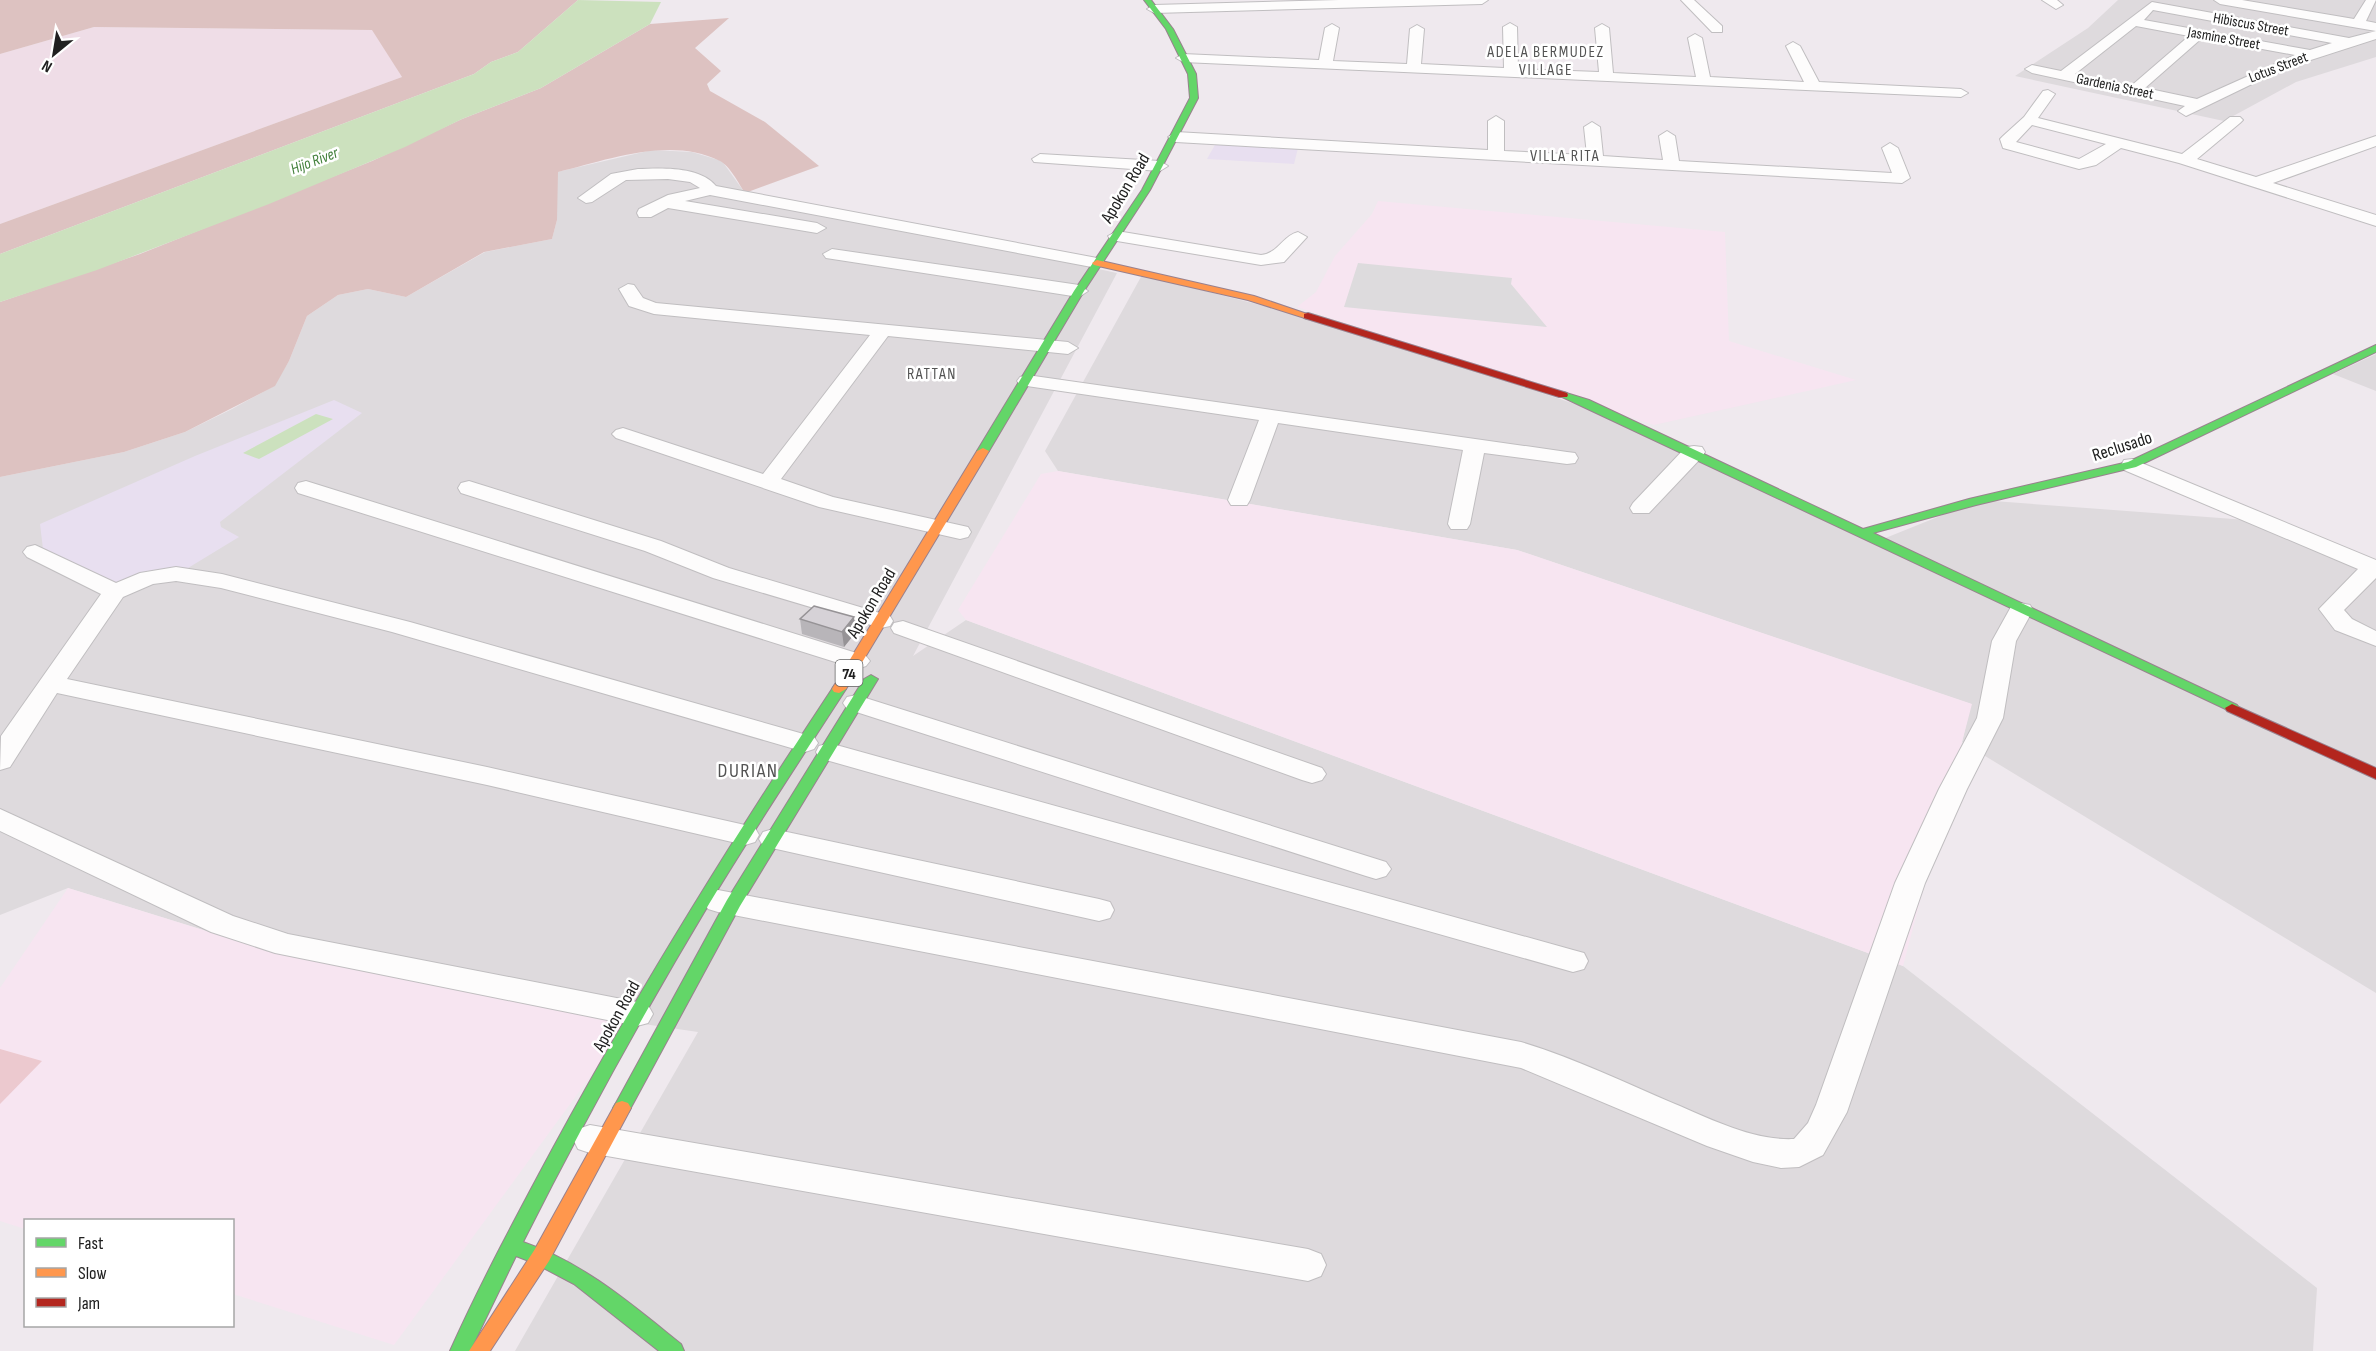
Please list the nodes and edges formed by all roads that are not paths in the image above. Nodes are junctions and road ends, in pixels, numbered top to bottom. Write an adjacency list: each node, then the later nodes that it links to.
1 (1482, 0): 8 (street)
2 (1687, 0): 16 (street)
3 (2220, 0): 7 (street)
4 (2316, 0): 9 (street)
5 (2372, 0): 11 (street)
6 (2154, 3): 10 (street); 20 (street, Hibiscus Street)
7 (2259, 3): 9 (street)
8 (1159, 4): 23 (main road, Apokon Road / 74); 24 (main road, Apokon Road / 74)
9 (2306, 15): 11 (street)
10 (2136, 22): 18 (street, Jasmine Street); 29 (street)
11 (2358, 24): 17 (street)
12 (1509, 27): 28 (street)
13 (1332, 28): 25 (street)
14 (1602, 28): 30 (street)
15 (1417, 29): 26 (street)
16 (1717, 29)
17 (2376, 29): 20 (street, Lotus Street)
18 (2200, 33): 22 (street, Jasmine Street); 33 (street)
19 (1695, 38): 31 (street)
20 (2350, 41): 22 (street, Lotus Street)
21 (1793, 46): 32 (street)
22 (2311, 54): 36 (street, Lotus Street)
23 (1183, 58): 24 (street); 43 (main road, Apokon Road / 74)
24 (1199, 58): 25 (street); 43 (main road, Apokon Road / 74)
25 (1326, 63): 26 (street)
26 (1414, 67): 28 (street)
27 (2032, 69): 29 (street, Gardenia Street)
28 (1511, 71): 30 (street)
29 (2065, 75): 33 (street, Gardenia Street)
30 (1606, 76): 31 (street)
31 (1704, 81): 32 (street)
32 (1814, 86): 34 (street)
33 (2135, 90): 36 (street, Gardenia Street)
34 (1961, 93)
35 (2048, 94): 37 (street)
36 (2192, 107)
37 (2029, 120): 44 (street); 44 (street)
38 (2235, 120): 48 (street)
39 (1496, 121): 46 (street)
40 (1592, 127): 49 (street)
41 (1667, 136): 50 (street)
42 (2376, 141): 52 (street)
43 (1184, 142): 46 (street); 51 (main road, Apokon Road / 74)
44 (2119, 143): 48 (street)
45 (1890, 148): 50 (street)
46 (1496, 155): 49 (street)
47 (1040, 159): 51 (street)
48 (2185, 160): 52 (street)
49 (1595, 161): 50 (street)
50 (1672, 165)
51 (1160, 166): 60 (main road, Apokon Road / 74)
52 (2256, 183): 57 (street)
53 (710, 190): 54 (street); 55 (street); 62 (street)
54 (586, 198)
55 (663, 203): 56 (street); 58 (street)
56 (645, 213)
57 (2376, 221)
58 (830, 230)
59 (1298, 237): 60 (street)
60 (1125, 250): 62 (main road, Apokon Road / 74); 62 (main road); 73 (main road)
61 (832, 254): 64 (street)
62 (1097, 263): 64 (main road, Apokon Road / 74)
63 (628, 289): 65 (street)
64 (1079, 291): 67 (main road, Apokon Road / 74)
65 (882, 330): 67 (street); 76 (street)
66 (1071, 343): 67 (street); 69 (main road, Apokon Road / 74)
67 (1047, 346): 69 (main road, Apokon Road / 74)
68 (2376, 348): 75 (main road, Reclusado)
69 (1046, 379): 70 (street); 82 (main road, Apokon Road / 74)
70 (1271, 415): 72 (street); 79 (street)
71 (623, 434): 76 (street)
72 (1475, 446): 74 (street); 81 (street)
73 (1694, 452): 80 (street); 83 (main road)
74 (1567, 458)
75 (2132, 465): 83 (main road, Reclusado); 85 (street)
76 (768, 482): 82 (street)
77 (306, 488): 90 (street)
78 (469, 488): 88 (street)
79 (1239, 500)
80 (1641, 508)
81 (1459, 524)
82 (954, 531): 88 (main road, Apokon Road / 74)
83 (1864, 532): 87 (main road)
84 (35, 552): 86 (street)
85 (2375, 568): 89 (street)
86 (115, 592): 91 (street); 94 (street)
87 (2021, 610): 97 (main road); 102 (street)
88 (898, 627): 90 (main road, Apokon Road / 74); 96 (street)
89 (2376, 639)
90 (868, 663): 92 (main road, Apokon Road / 74); 94 (main road, Apokon Road / 74)
91 (52, 684): 93 (street); 99 (street)
92 (856, 703): 94 (main road, Apokon Road / 74); 101 (street)
93 (7, 731): 95 (street)
94 (817, 747): 99 (main road, Apokon Road / 74); 100 (main road, Apokon Road / 74); 104 (street)
95 (0, 760)
96 (1312, 774)
97 (2376, 774)
98 (0, 819): 105 (street)
99 (745, 835): 102 (main road, Apokon Road / 74)
100 (773, 839): 102 (main road, Apokon Road / 74); 103 (street)
101 (1376, 869)
102 (719, 901): 105 (main road, Apokon Road / 74); 106 (main road, Apokon Road / 74)
103 (1099, 910)
104 (1573, 961)
105 (637, 1014): 106 (main road, Apokon Road / 74)
106 (586, 1138): 107 (main road, Apokon Road / 74); 108 (main road, Apokon Road / 74); 109 (street)
107 (509, 1247): 108 (main road); 110 (main road, Apokon Road / 74)
108 (542, 1255): 111 (main road, Apokon Road / 74); 112 (main road)
109 (1308, 1265)
110 (460, 1351)
111 (479, 1351)
112 (674, 1351)

